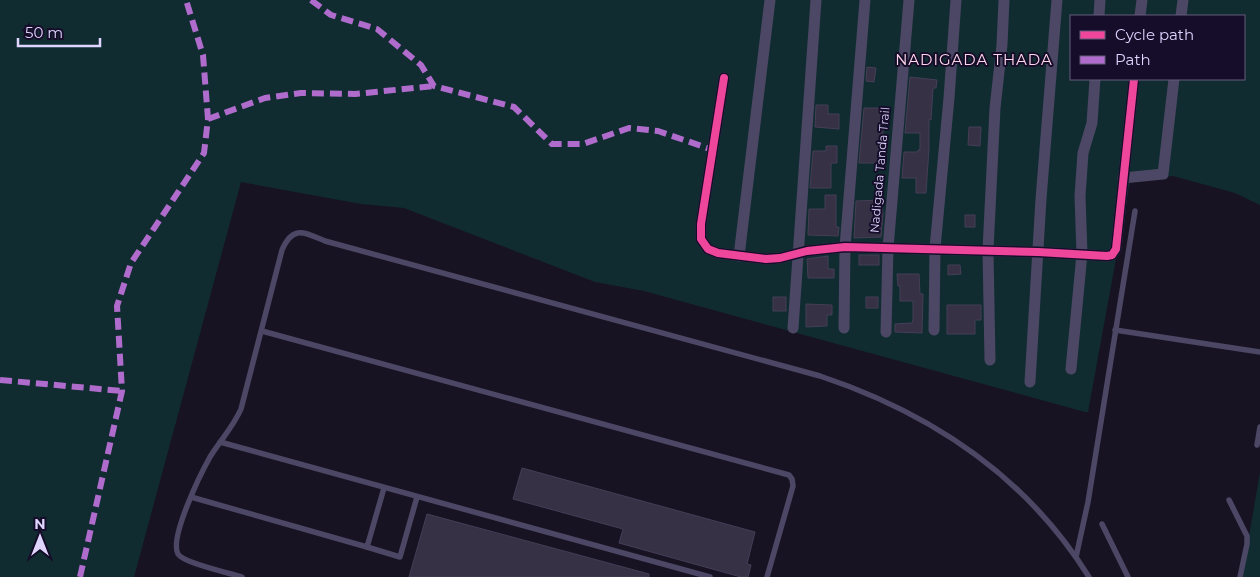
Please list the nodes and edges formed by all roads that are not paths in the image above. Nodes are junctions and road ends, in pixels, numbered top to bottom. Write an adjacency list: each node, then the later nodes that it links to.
1 (770, 0): 27 (street)
2 (816, 0): 25 (street)
3 (865, 0): 20 (street)
4 (956, 0): 22 (street)
5 (1004, 0): 23 (street)
6 (1057, 0): 24 (street)
7 (1100, 0): 11 (street)
8 (1142, 0): 12 (street)
9 (1183, 0): 13 (street)
10 (908, 5): 21 (street, Nadigada Tanda Trail)
11 (1099, 15)
12 (1140, 15)
13 (1181, 15)
14 (724, 78): 27 (street)
15 (1095, 80): 26 (street)
16 (1134, 80): 18 (street)
17 (1174, 80): 18 (street)
18 (1124, 178): 26 (street)
19 (1134, 211): 31 (lane)
20 (845, 247): 21 (street); 25 (street); 29 (street)
21 (888, 248): 22 (street); 33 (street, Nadigada Tanda Trail)
22 (935, 248): 23 (street); 30 (street)
23 (988, 250): 24 (street); 35 (street)
24 (1038, 252): 26 (street); 37 (street)
25 (798, 253): 27 (street); 28 (street)
26 (1082, 254): 36 (street)
27 (739, 256)
28 (793, 328)
29 (844, 328)
30 (934, 330)
31 (1114, 330): 34 (lane); 47 (lane)
32 (262, 331): 39 (lane); 47 (lane); 50 (lane)
33 (886, 332)
34 (1260, 352)
35 (990, 360)
36 (1071, 369)
37 (1030, 382)
38 (1260, 427): 40 (lane)
39 (220, 442): 41 (lane); 42 (lane)
40 (1257, 445)
41 (384, 488): 43 (lane); 46 (lane)
42 (191, 497): 46 (lane); 48 (lane)
43 (417, 497): 46 (lane); 49 (lane)
44 (1229, 500): 53 (lane)
45 (1102, 524): 52 (lane)
46 (367, 547)
47 (1076, 557): 51 (lane)
48 (242, 577)
49 (710, 577)
50 (768, 577)
51 (1089, 577)
52 (1128, 577)
53 (1240, 577)

